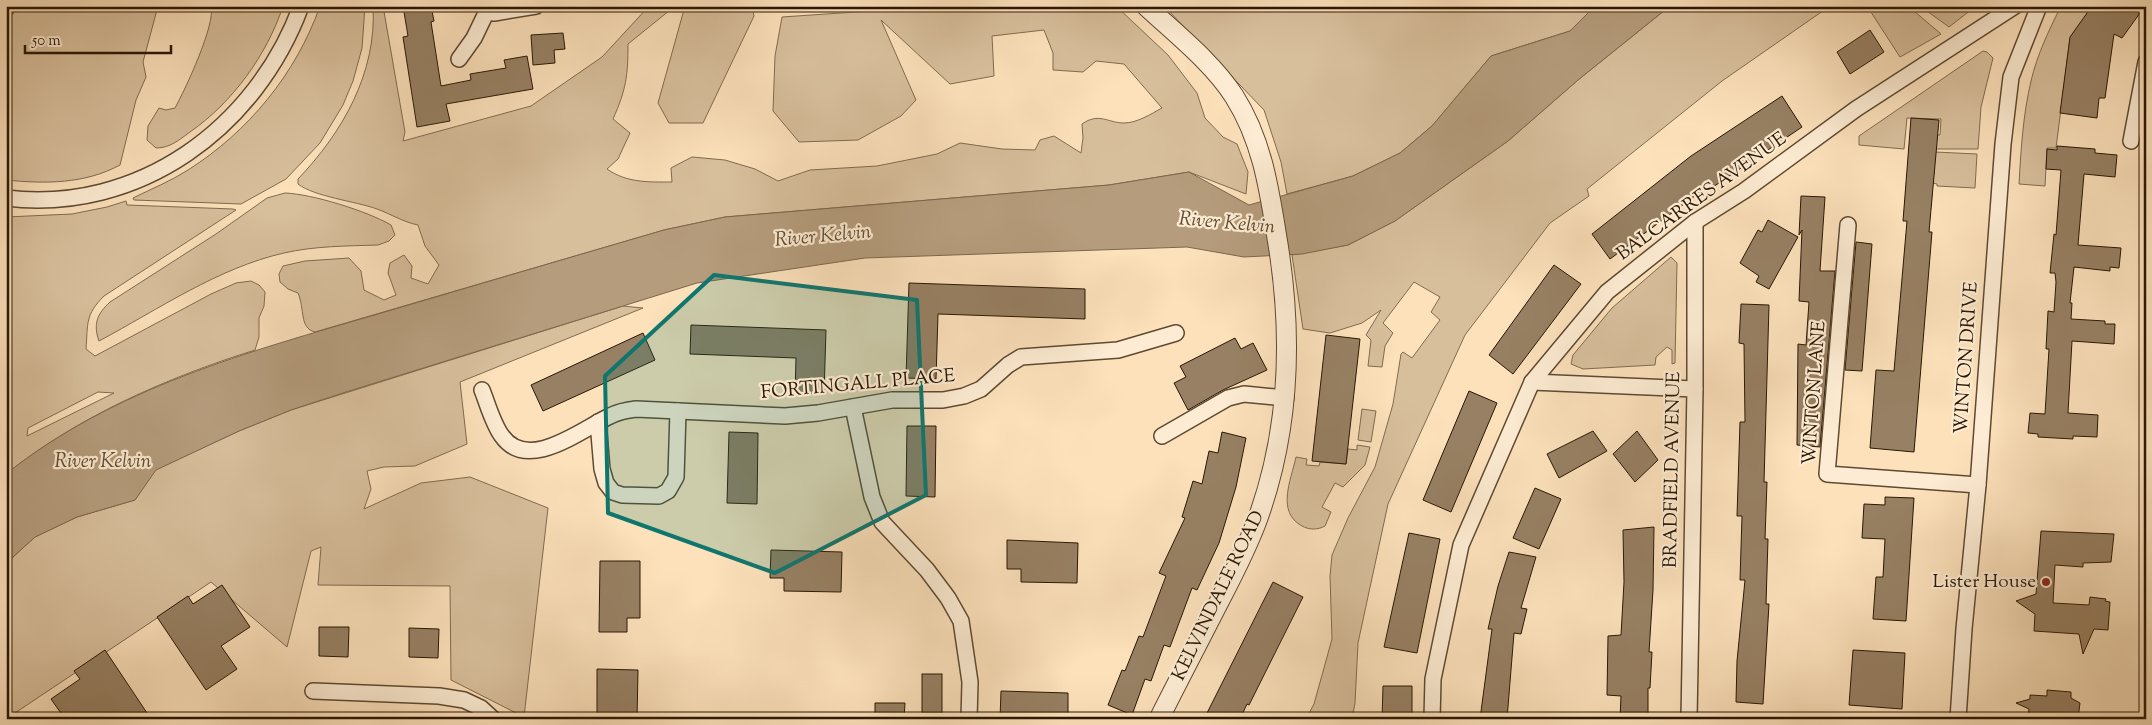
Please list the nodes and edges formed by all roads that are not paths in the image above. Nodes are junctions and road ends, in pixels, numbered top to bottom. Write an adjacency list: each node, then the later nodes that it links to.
1 (301, 6): 10 (street)
2 (536, 6): 6 (street)
3 (1146, 6): 17 (street, KELVINDALE ROAD)
4 (2015, 6): 11 (street, BALCARRES AVENUE)
5 (2039, 6): 22 (street, WINTON DRIVE)
6 (485, 8): 7 (street)
7 (459, 59)
8 (2146, 62): 9 (street)
9 (2131, 142)
10 (6, 198)
11 (1695, 222): 14 (street, BALCARRES AVENUE); 15 (street, BRADFIELD AVENUE)
12 (1848, 225): 22 (street, WINTON LANE)
13 (1176, 333): 18 (street, FORTINGALL PLACE)
14 (1532, 382): 15 (street); 27 (street, BALCARRES AVENUE)
15 (1695, 389): 28 (street, BRADFIELD AVENUE)
16 (482, 390): 20 (street, FORTINGALL PLACE)
17 (1286, 398): 21 (street); 26 (street, KELVINDALE ROAD)
18 (853, 407): 19 (street, FORTINGALL PLACE); 25 (street)
19 (678, 411): 20 (street, FORTINGALL PLACE); 20 (street)
20 (598, 422)
21 (1162, 436)
22 (1978, 485): 29 (street, WINTON DRIVE)
23 (313, 691): 24 (street)
24 (493, 719)
25 (968, 719)
26 (1159, 719)
27 (1432, 719)
28 (1689, 719)
29 (1958, 719)

